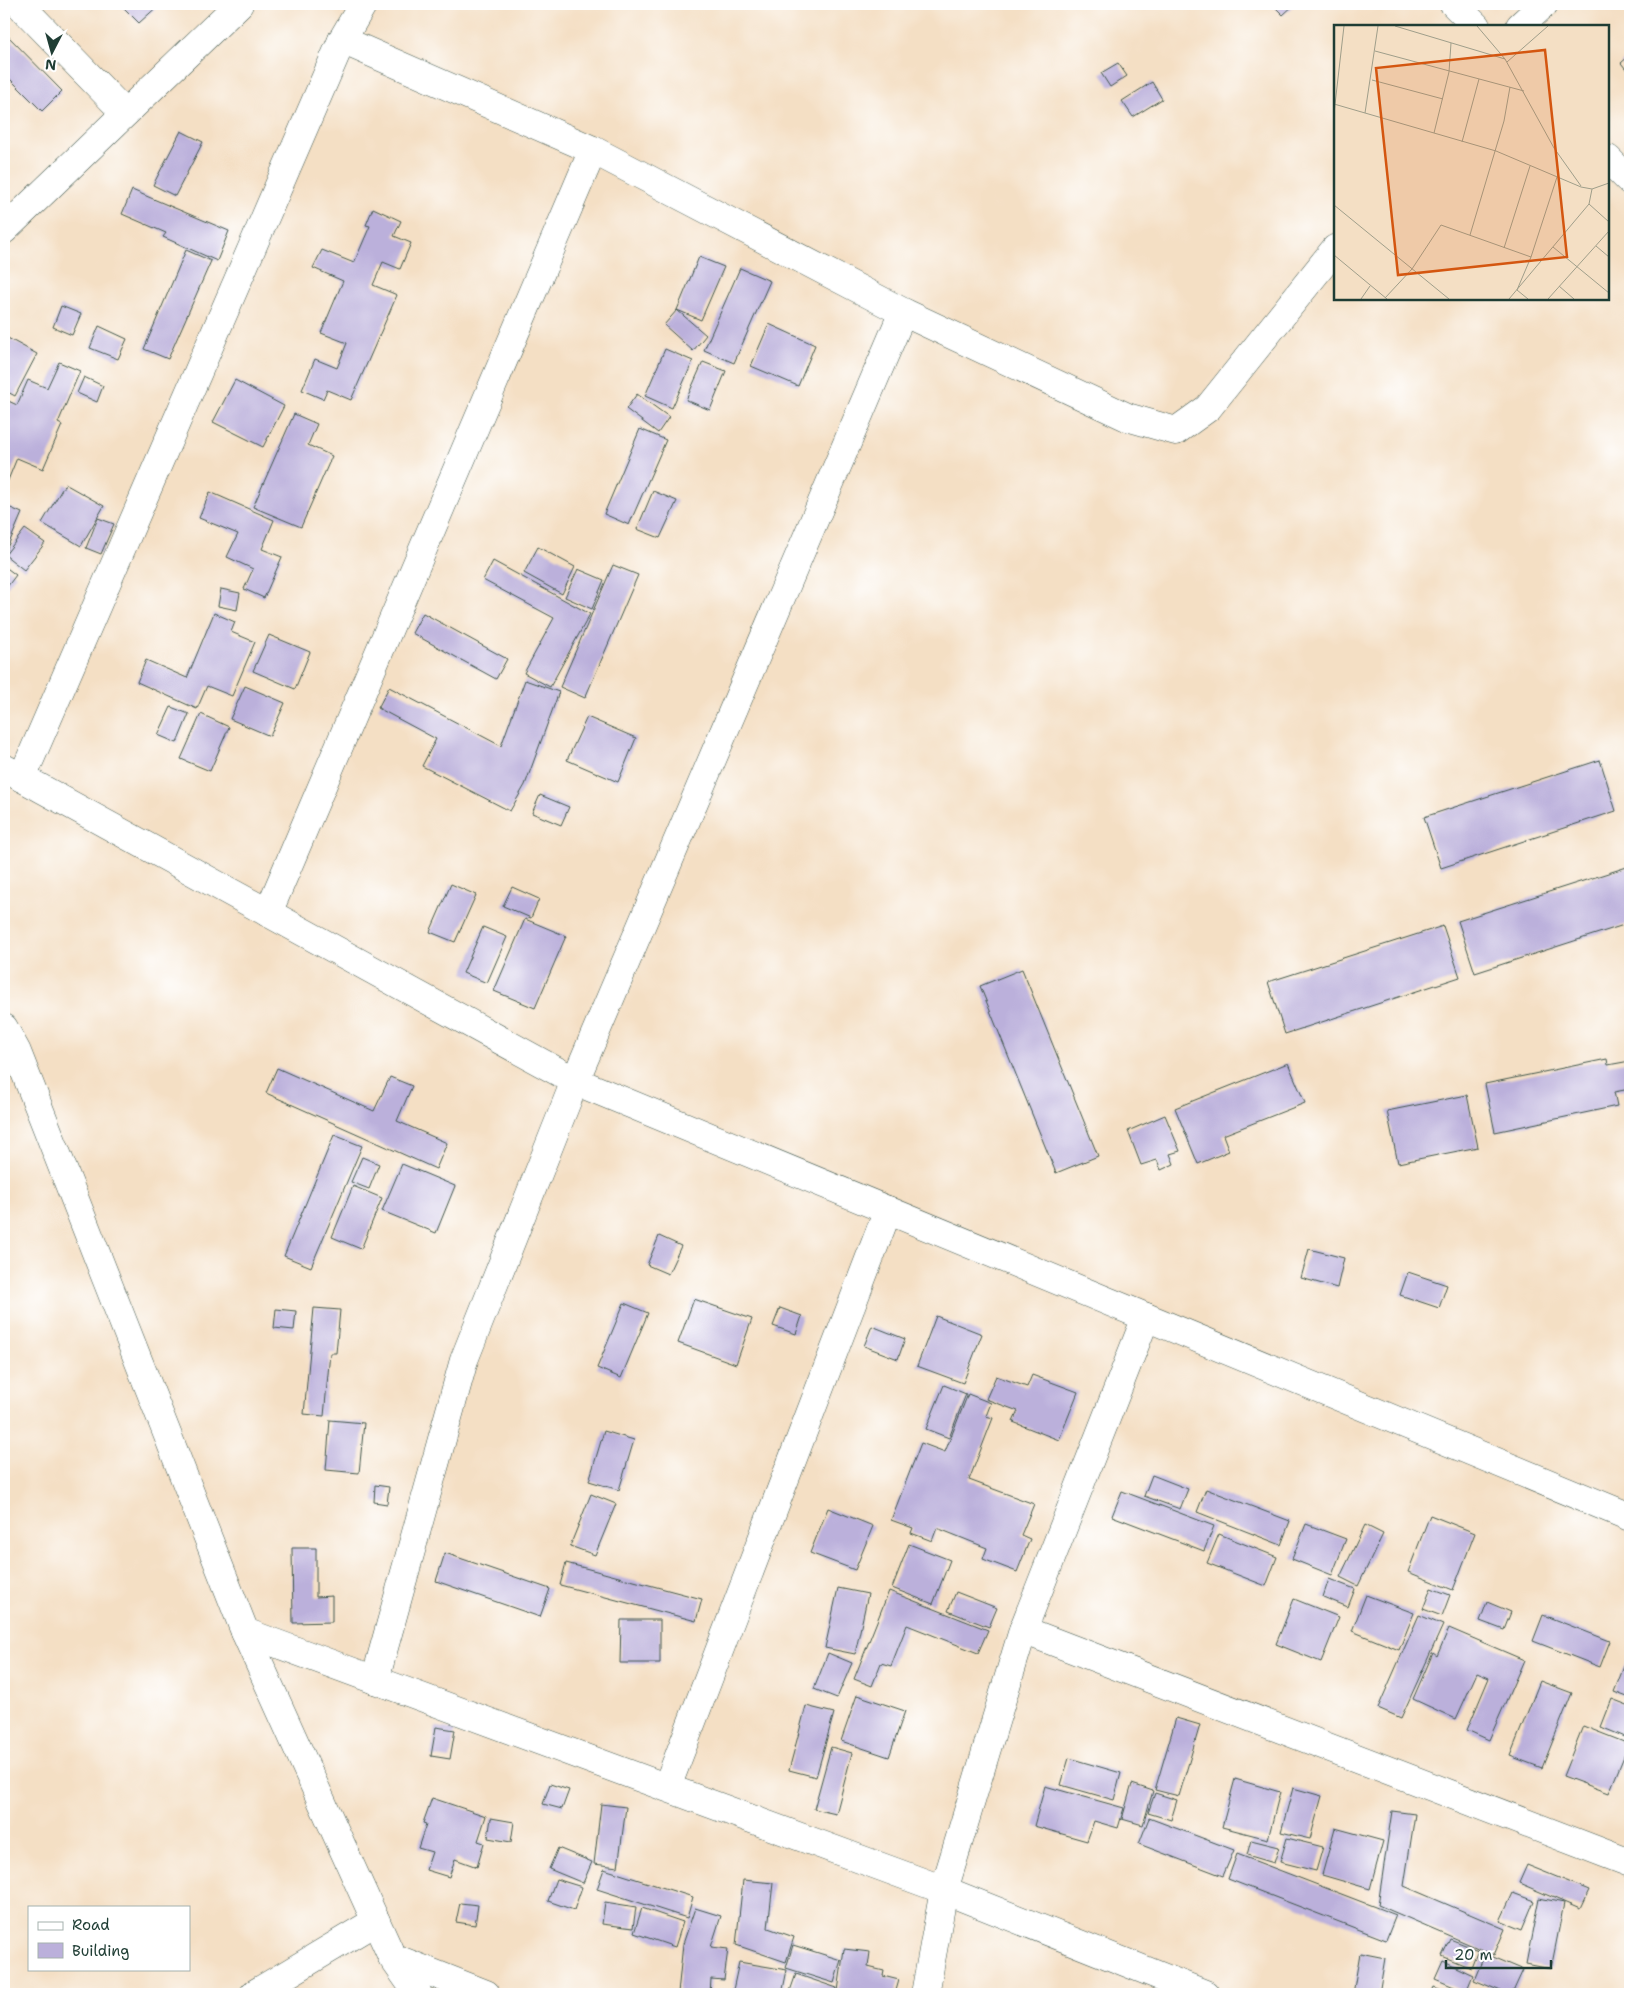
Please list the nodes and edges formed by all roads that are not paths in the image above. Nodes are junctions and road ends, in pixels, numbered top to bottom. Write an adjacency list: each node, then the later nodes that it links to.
1 (19, 4): 9 (street)
2 (239, 4): 9 (street)
3 (363, 4): 8 (street)
4 (1454, 4): 6 (street)
5 (1544, 4): 7 (street)
6 (1475, 25)
7 (1521, 25)
8 (342, 40): 10 (street); 16 (street)
9 (125, 113): 13 (street)
10 (593, 150): 15 (street); 17 (street)
11 (1609, 160): 12 (street)
12 (1630, 181)
13 (4, 230)
14 (1334, 250): 15 (street)
15 (903, 312): 19 (street)
16 (13, 773): 17 (street)
17 (268, 913): 19 (street)
18 (4, 1028): 24 (street)
19 (575, 1081): 20 (street); 25 (street)
20 (888, 1210): 21 (street); 26 (street)
21 (1146, 1317): 22 (street); 23 (street)
22 (1630, 1517)
23 (1023, 1630): 27 (street); 28 (street)
24 (245, 1632): 25 (street); 29 (street)
25 (375, 1680): 26 (street)
26 (667, 1787): 28 (street)
27 (1630, 1863)
28 (944, 1890): 34 (street); 35 (street)
29 (376, 1921): 30 (street); 31 (street)
30 (392, 1957): 32 (street); 33 (street)
31 (254, 1994)
32 (418, 1994)
33 (486, 1994)
34 (926, 1994)
35 (1205, 1994)

